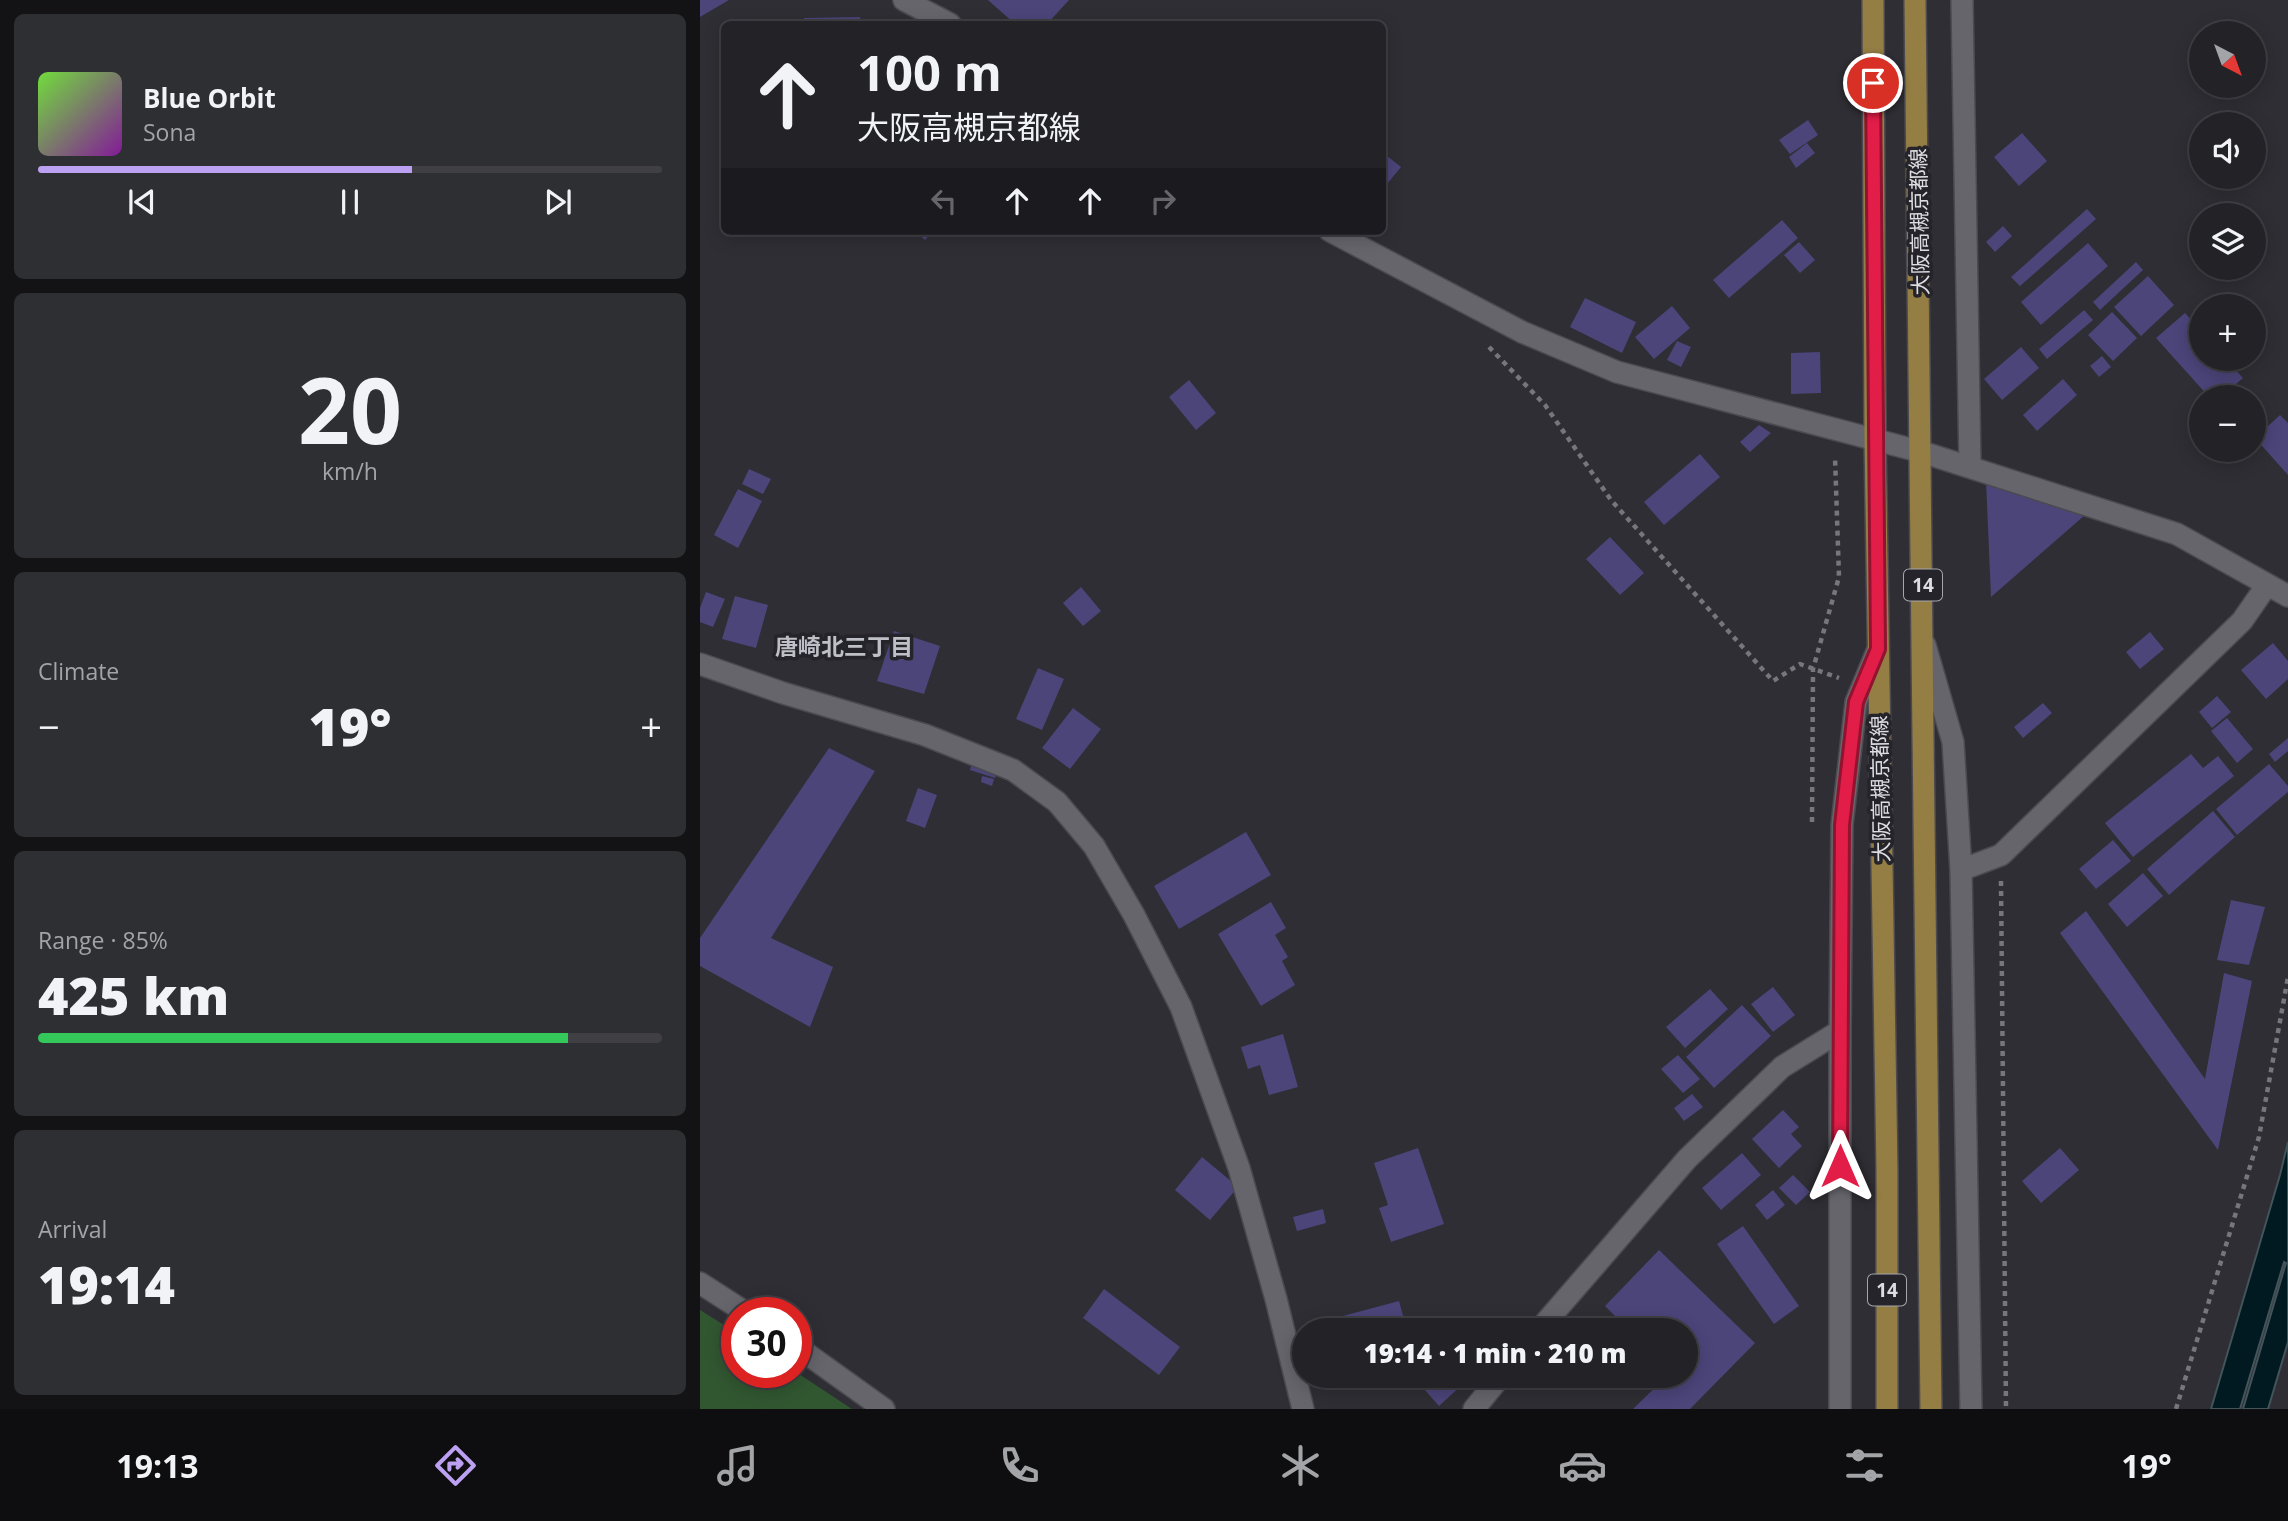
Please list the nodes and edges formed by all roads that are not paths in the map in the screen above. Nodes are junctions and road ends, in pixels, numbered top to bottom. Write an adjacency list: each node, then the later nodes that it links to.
1 (904, 0): 5 (street)
2 (1873, 0): 7 (main road, 大阪高槻京都線 / 14)
3 (1915, 0): 8 (main road, 大阪高槻京都線 / 14)
4 (1962, 0): 9 (street)
5 (944, 21)
6 (1338, 235): 7 (street)
7 (1875, 440): 8 (street); 13 (main road, 大阪高槻京都線 / 14)
8 (1922, 452): 9 (street); 12 (main road, 大阪高槻京都線 / 14)
9 (1970, 467): 10 (street)
10 (2267, 585): 11 (street); 15 (street)
11 (2288, 596)
12 (1924, 639): 15 (street); 27 (main road, 大阪高槻京都線 / 14)
13 (1878, 649): 16 (street); 26 (main road, 大阪高槻京都線 / 14)
14 (700, 664): 23 (street)
15 (1961, 870): 28 (street)
16 (1840, 1031): 19 (street); 25 (street)
17 (700, 1283): 18 (street)
18 (722, 1297)
19 (1549, 1318)
20 (812, 1357): 22 (street)
21 (1491, 1388): 24 (street)
22 (884, 1409)
23 (1303, 1409)
24 (1474, 1409)
25 (1840, 1409)
26 (1887, 1409)
27 (1931, 1409)
28 (1971, 1409)

